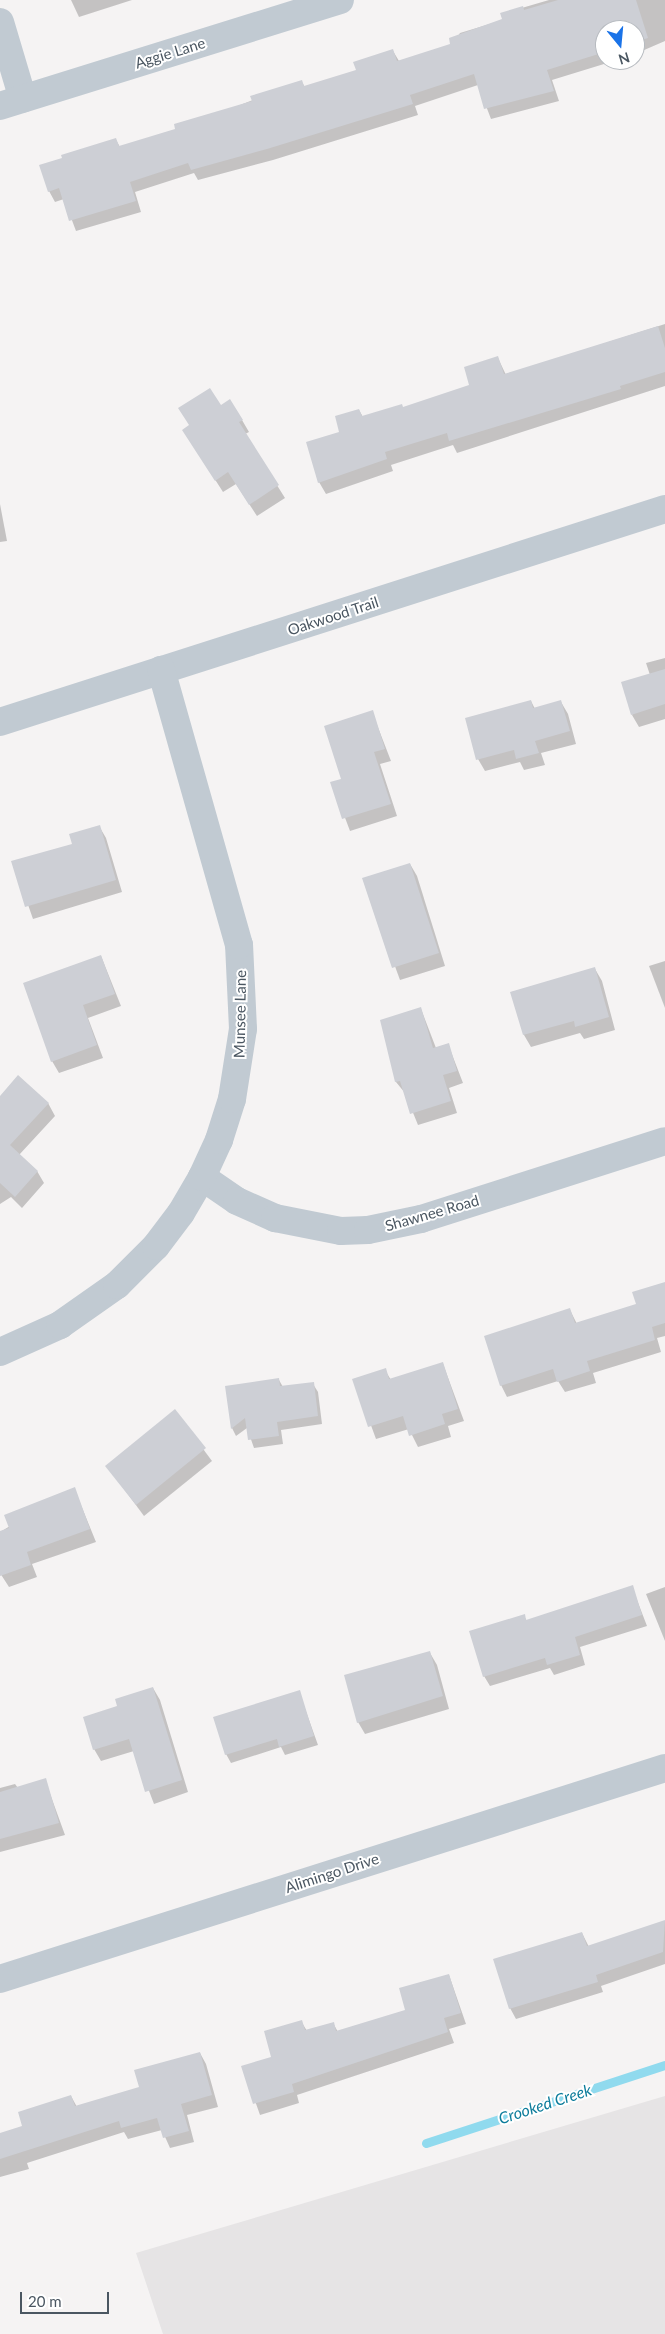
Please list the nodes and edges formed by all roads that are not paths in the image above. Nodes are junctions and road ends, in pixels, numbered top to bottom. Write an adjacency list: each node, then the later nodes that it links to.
1 (340, 0): 3 (street, Aggie Lane)
2 (0, 22): 3 (street)
3 (12, 102)
4 (665, 509): 5 (street, Oakwood Trail)
5 (161, 670): 6 (street, Oakwood Trail); 8 (street, Munsee Lane)
6 (0, 722)
7 (665, 1141): 8 (street, Shawnee Road)
8 (202, 1177): 9 (street, Munsee Lane)
9 (0, 1352)
10 (665, 1768): 11 (street, Alimingo Drive)
11 (0, 1978)

